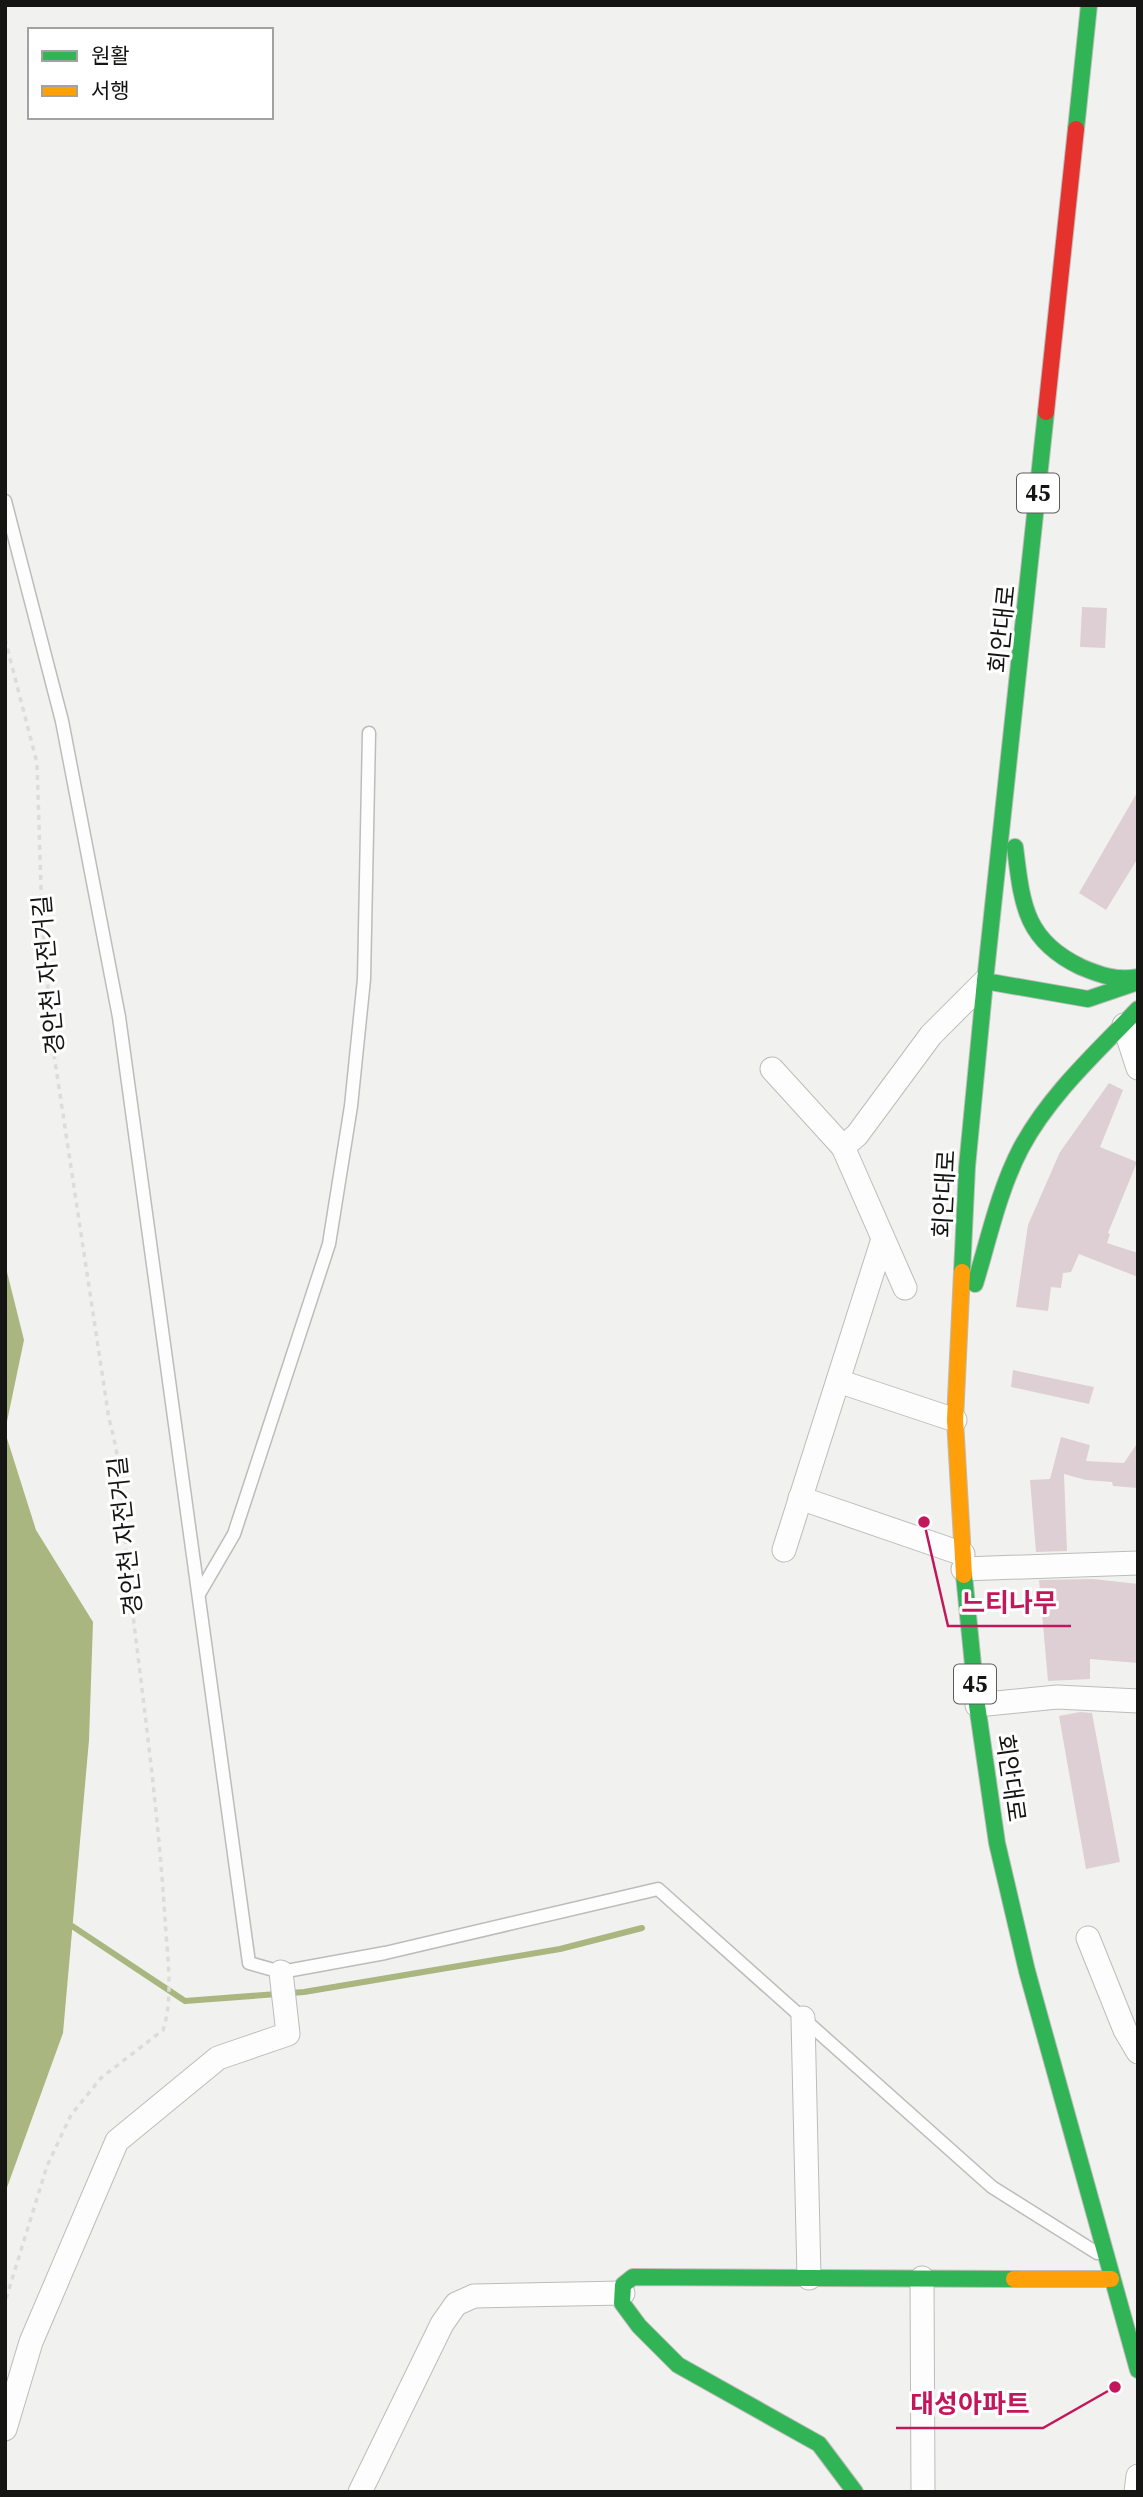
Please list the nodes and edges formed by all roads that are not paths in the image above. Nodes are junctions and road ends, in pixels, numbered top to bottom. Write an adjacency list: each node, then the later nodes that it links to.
1 (1089, 5): 4 (main road, 회안대로 / 45)
2 (5, 501): 20 (lane)
3 (369, 733): 20 (lane)
4 (1007, 789): 5 (main road); 6 (main road, 회안대로 / 45)
5 (1138, 980): 6 (main road)
6 (985, 981): 10 (street); 13 (main road, 회안대로 / 45)
7 (1131, 1017): 8 (street); 13 (main road)
8 (1138, 1068)
9 (772, 1069): 10 (street)
10 (843, 1147): 11 (street)
11 (883, 1239): 12 (street); 14 (street)
12 (905, 1288)
13 (959, 1331): 15 (main road, 회안대로 / 45)
14 (838, 1381): 15 (street); 16 (street)
15 (955, 1420): 18 (main road, 회안대로 / 45)
16 (800, 1499): 17 (street); 18 (street)
17 (784, 1549)
18 (963, 1561): 19 (street); 22 (main road, 회안대로 / 45)
19 (1138, 1563)
20 (198, 1595): 24 (lane)
21 (1138, 1701): 22 (street)
22 (977, 1705): 27 (main road, 회안대로 / 45)
23 (1088, 1938): 26 (street)
24 (281, 1976): 25 (lane); 34 (street)
25 (803, 2018): 27 (lane); 28 (street)
26 (1138, 2052)
27 (1106, 2259): 30 (main road, 회안대로 / 45)
28 (809, 2278): 29 (main road); 31 (main road)
29 (922, 2278): 30 (main road); 38 (street)
30 (1111, 2279): 32 (main road, 회안대로 / 45)
31 (623, 2293): 36 (street); 37 (main road)
32 (1130, 2324): 33 (main road, 회안대로 / 45)
33 (1138, 2370)
34 (5, 2429)
35 (1138, 2476): 39 (street)
36 (360, 2492)
37 (855, 2492)
38 (923, 2492)
39 (1136, 2492)

